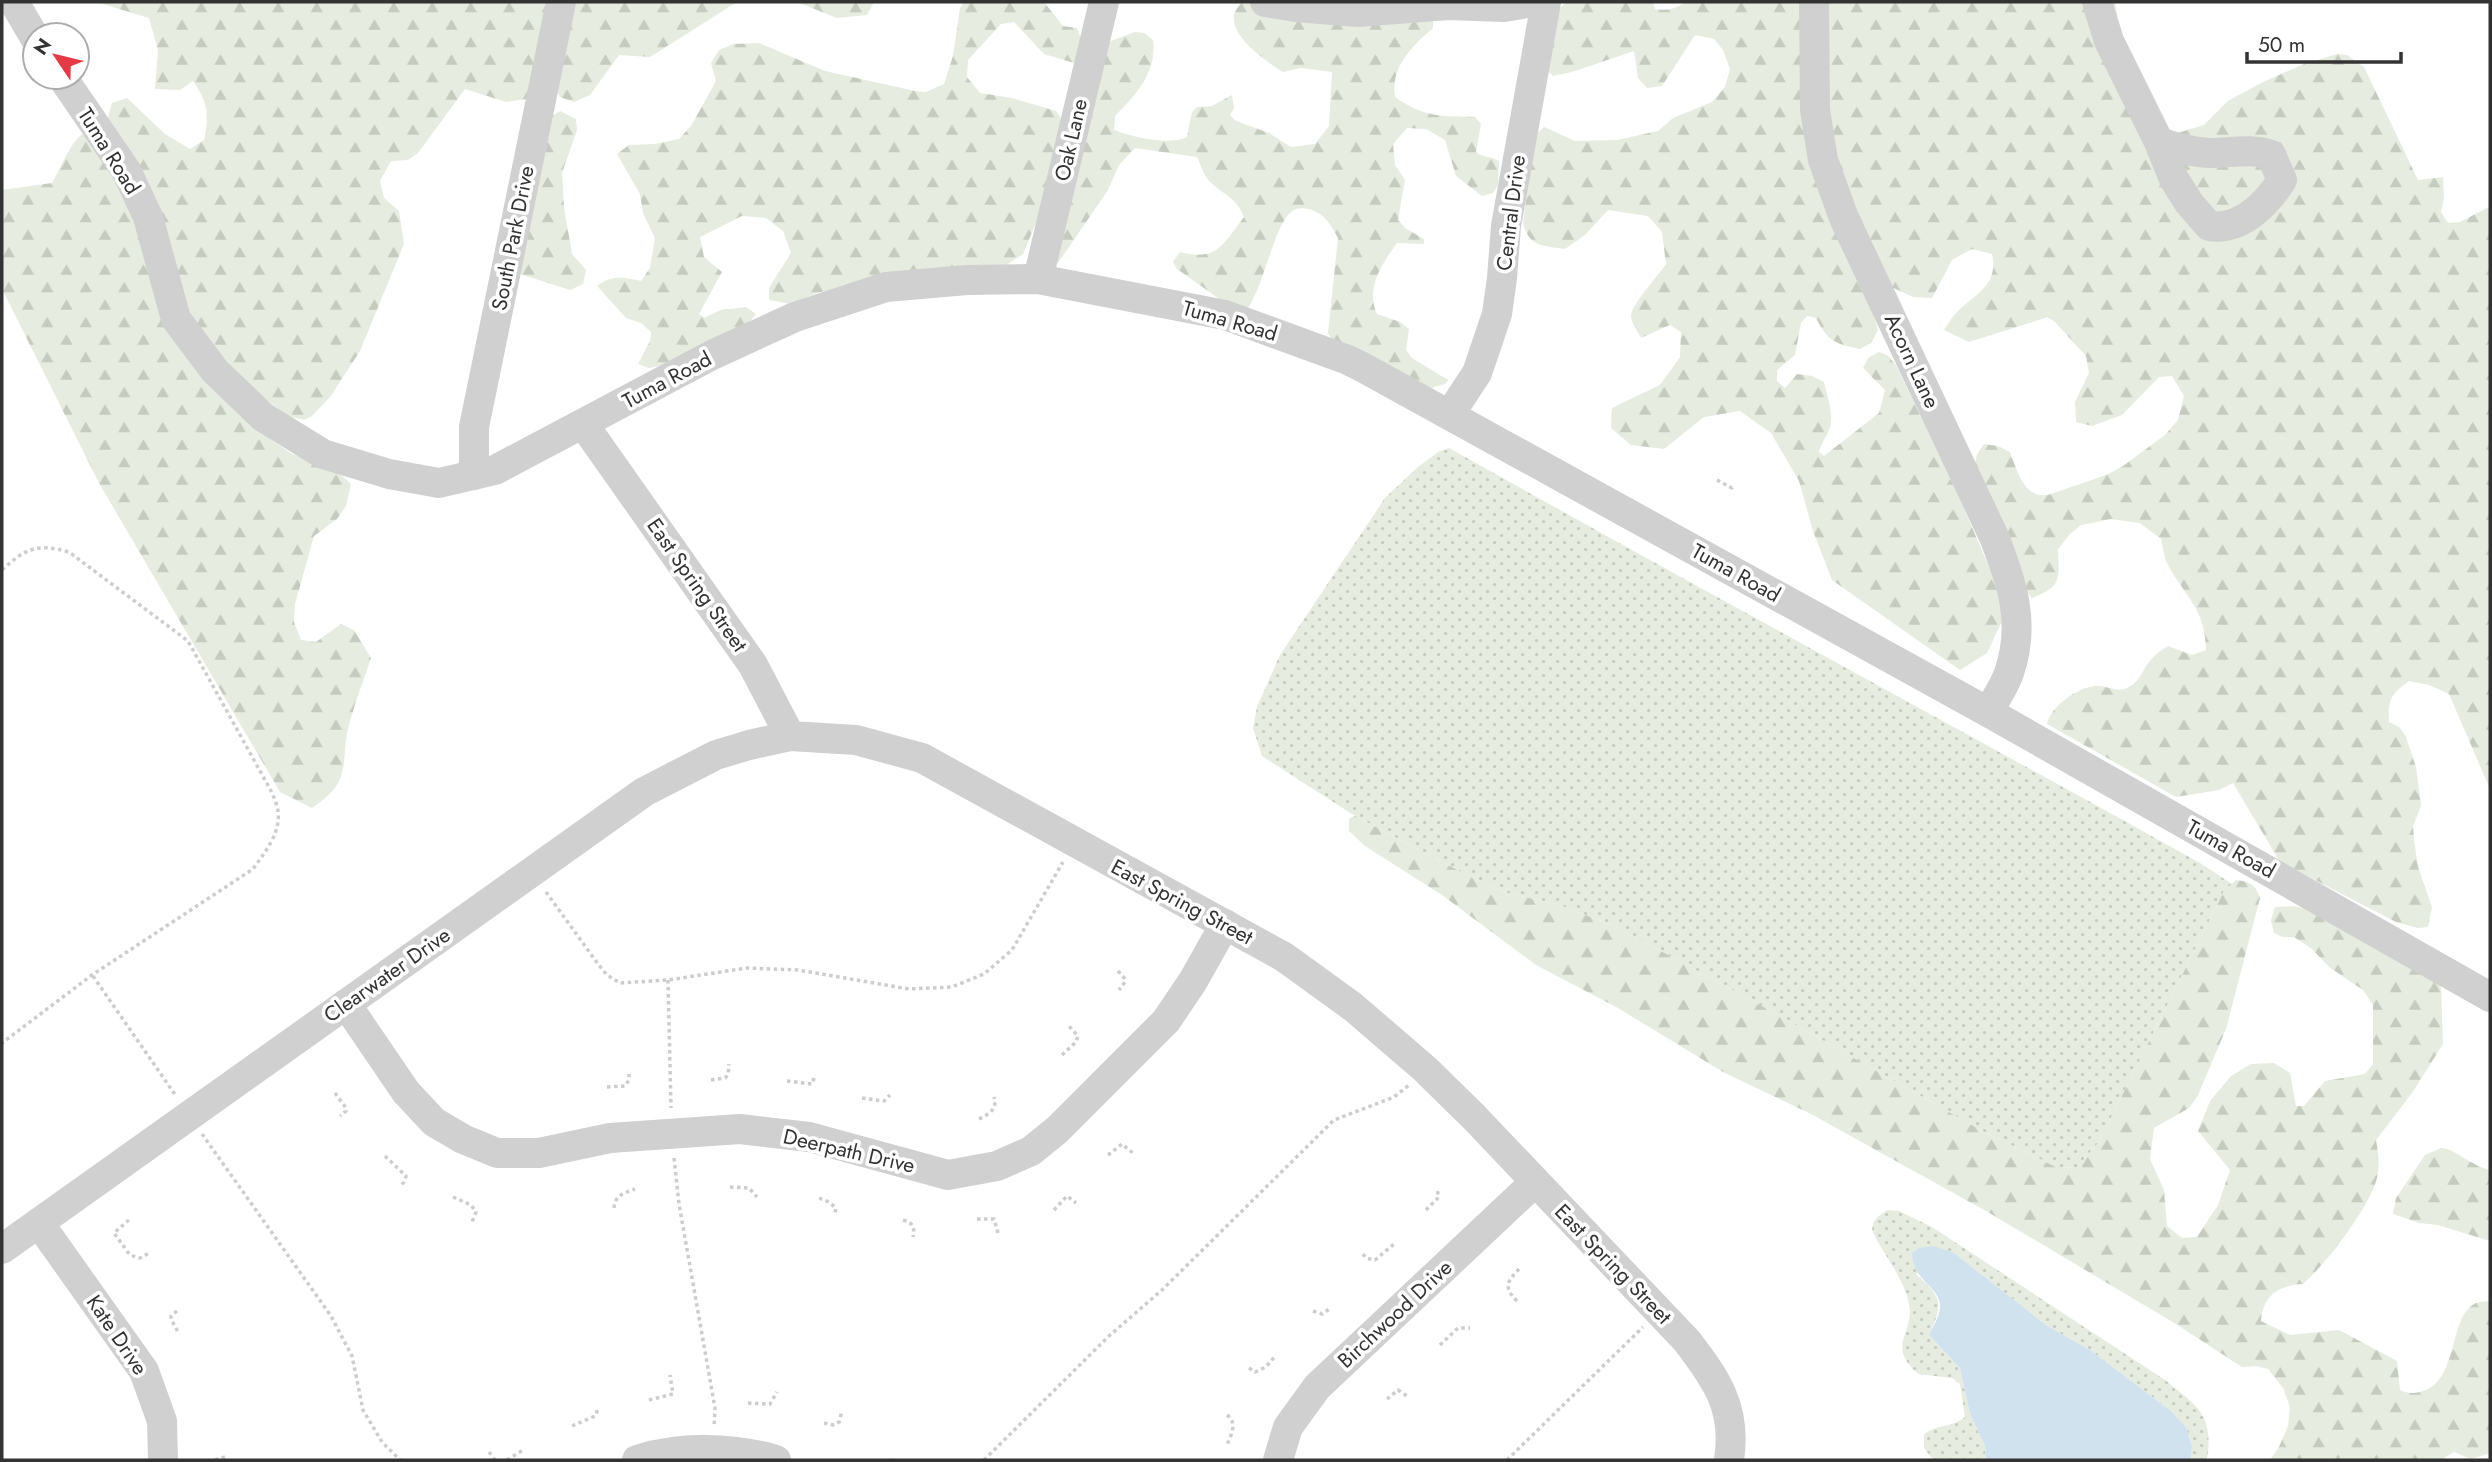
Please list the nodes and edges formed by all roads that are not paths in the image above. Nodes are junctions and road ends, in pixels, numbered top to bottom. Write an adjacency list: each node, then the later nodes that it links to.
1 (14, 2): 9 (street)
2 (561, 2): 15 (street, South Park Drive)
3 (1104, 2): 12 (street, Oak Lane)
4 (1265, 2): 5 (street)
5 (1533, 2)
6 (1546, 2): 13 (street, Central Drive)
7 (1814, 2): 16 (street, Acorn Lane)
8 (2096, 2): 11 (street)
9 (25, 21)
10 (72, 91): 15 (street, Tuma Road)
11 (2159, 142)
12 (1038, 279): 13 (street, Tuma Road); 14 (street, Tuma Road)
13 (1450, 415): 16 (street, Tuma Road)
14 (584, 425): 15 (street, Tuma Road); 17 (street, East Spring Street)
15 (474, 475)
16 (1988, 712): 19 (street, Tuma Road)
17 (790, 736): 18 (street, East Spring Street); 20 (street, Clearwater Drive)
18 (1225, 924): 20 (street, Deerpath Drive); 21 (street, East Spring Street)
19 (2490, 997)
20 (346, 1004): 22 (street, Clearwater Drive)
21 (1534, 1183): 27 (street, Birchwood Drive); 28 (street, East Spring Street)
22 (39, 1223): 23 (street, Clearwater Drive); 24 (street, Kate Drive)
23 (2, 1249)
24 (163, 1460)
25 (637, 1460): 26 (street)
26 (776, 1460)
27 (1278, 1460)
28 (1728, 1460)

